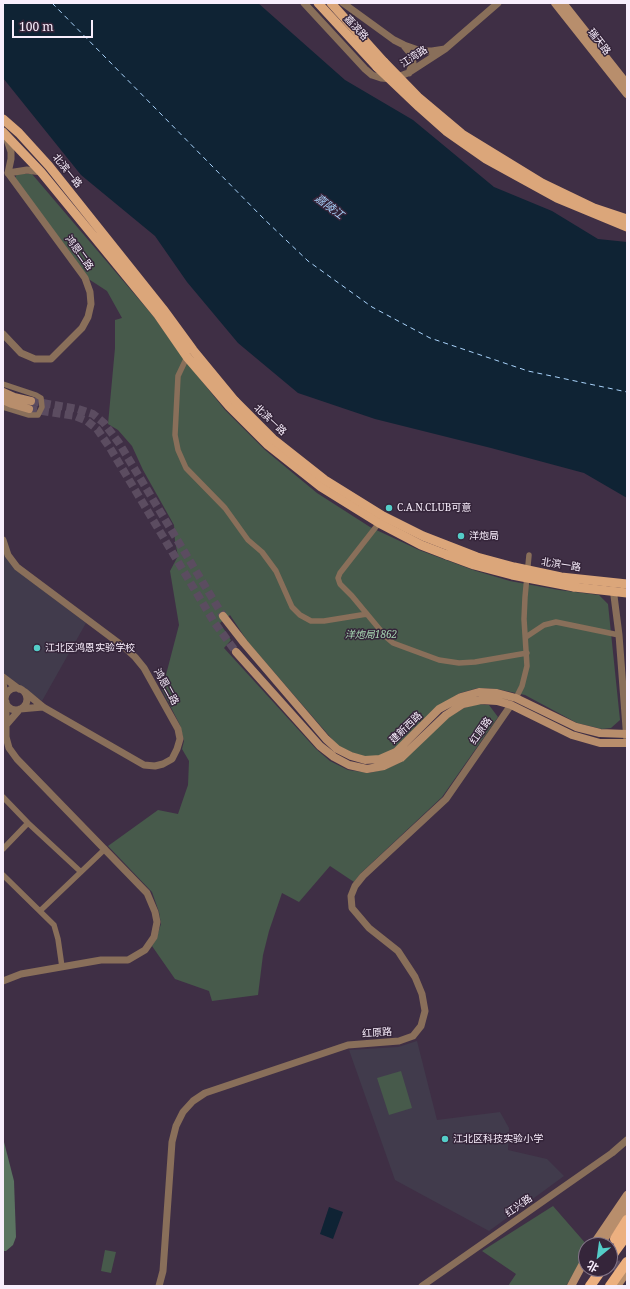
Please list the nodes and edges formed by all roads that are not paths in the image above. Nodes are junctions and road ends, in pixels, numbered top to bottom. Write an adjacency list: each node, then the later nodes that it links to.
1 (304, 3): 11 (street, 江湾路)
2 (318, 3): 10 (main road, 嘉滨路)
3 (331, 3): 10 (main road, 嘉滨路)
4 (343, 3): 8 (street, 江湾路)
5 (498, 3): 9 (street, 江湾路)
6 (555, 3): 13 (main road, 瑞天路)
7 (563, 3): 12 (main road, 瑞天路)
8 (394, 40): 9 (street, 江湾路); 11 (street)
9 (445, 49): 11 (street, 江湾路)
10 (381, 65): 18 (main road, bridge); 19 (main road, bridge)
11 (408, 73)
12 (627, 84)
13 (627, 94)
14 (3, 118): 30 (main road, 北滨一路, bridge)
15 (4, 133): 16 (main road, 北滨一路); 17 (street)
16 (41, 172): 17 (street); 21 (main road, 北滨一路)
17 (8, 173): 20 (street, 鸿恩二路)
18 (627, 219)
19 (627, 227)
20 (3, 334)
21 (187, 357): 26 (main road, 北滨一路); 32 (street)
22 (3, 384): 25 (street)
23 (3, 392): 24 (main road)
24 (3, 400)
25 (3, 407)
26 (379, 523): 30 (main road, 北滨一路, bridge); 32 (street)
27 (3, 540): 43 (street, 鸿恩二路)
28 (529, 555): 35 (street)
29 (627, 584): 30 (main road, 北滨一路, bridge)
30 (613, 588): 31 (main road, 北滨一路); 34 (street)
31 (627, 593)
32 (367, 614): 37 (street)
33 (223, 616): 42 (main road, 建新西路)
34 (619, 635): 35 (street); 46 (street)
35 (526, 637): 37 (street)
36 (236, 652): 42 (main road, 建新西路)
37 (527, 653): 42 (street)
38 (3, 677): 40 (street, 鸿恩二路)
39 (3, 682): 41 (street)
40 (22, 690): 41 (street); 43 (street, 鸿恩二路); 44 (street)
41 (6, 700): 44 (street); 45 (street)
42 (513, 702): 46 (main road, 建新西路); 70 (street, 红原路)
43 (43, 707): 44 (street)
44 (20, 709): 45 (street)
45 (7, 724): 50 (street)
46 (627, 738)
47 (3, 797): 48 (street)
48 (28, 822): 49 (street); 51 (street)
49 (3, 848)
50 (105, 849): 51 (street); 54 (street)
51 (81, 872): 53 (street)
52 (3, 875): 53 (street)
53 (41, 910): 54 (street)
54 (62, 967): 55 (street)
55 (3, 981)
56 (627, 1140): 71 (street, 红兴路)
57 (627, 1195): 61 (main road)
58 (627, 1207): 62 (main road)
59 (627, 1220): 63 (highway)
60 (627, 1235): 64 (highway, bridge)
61 (600, 1237)
62 (602, 1237)
63 (616, 1237)
64 (618, 1247)
65 (627, 1262): 75 (highway, bridge)
66 (627, 1272): 76 (main road, bridge)
67 (578, 1273): 72 (main road)
68 (580, 1277): 73 (main road)
69 (596, 1277): 74 (highway)
70 (159, 1286)
71 (422, 1286)
72 (571, 1286)
73 (574, 1286)
74 (590, 1286)
75 (610, 1286)
76 (617, 1286)

